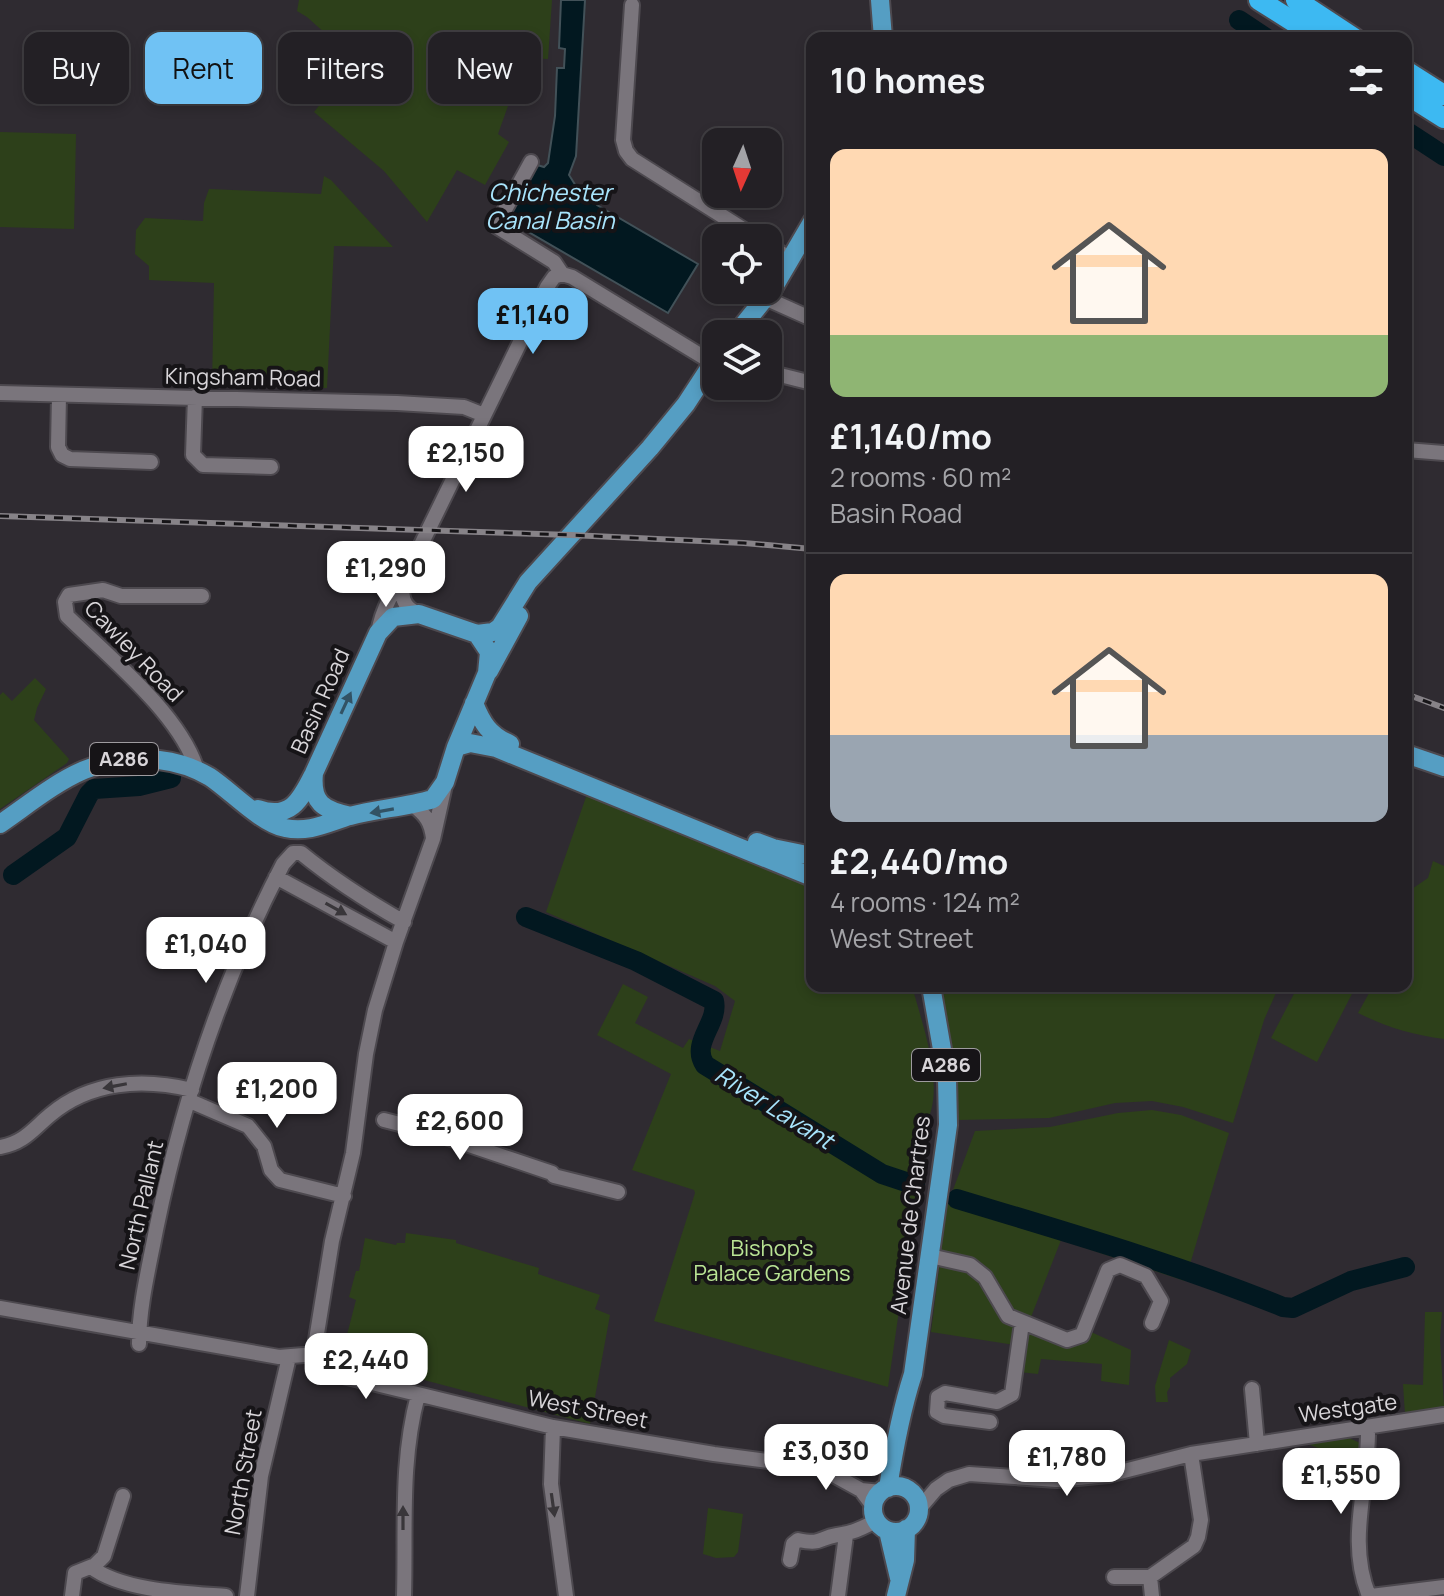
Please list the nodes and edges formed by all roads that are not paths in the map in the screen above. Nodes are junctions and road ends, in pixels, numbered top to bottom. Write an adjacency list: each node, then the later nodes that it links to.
1 (880, 0): 5 (main road)
2 (1259, 0): 6 (highway)
3 (1296, 0): 7 (highway)
4 (632, 5): 13 (street)
5 (883, 32)
6 (1310, 32)
7 (1345, 32)
8 (1412, 75): 9 (highway)
9 (1444, 95)
10 (1412, 98): 11 (highway)
11 (1444, 118)
12 (531, 162): 19 (street)
13 (713, 210): 14 (street)
14 (735, 224)
15 (806, 231): 17 (main road)
16 (782, 254): 17 (street)
17 (789, 258): 18 (main road)
18 (782, 270)
19 (562, 274): 24 (street); 31 (street)
20 (760, 304): 23 (main road)
21 (778, 304): 22 (street)
22 (806, 316)
23 (747, 320)
24 (702, 354)
25 (782, 376): 27 (street)
26 (702, 379): 36 (main road)
27 (806, 382)
28 (0, 393): 29 (street, Kingsham Road)
29 (59, 395): 30 (street, Kingsham Road); 34 (street)
30 (195, 397): 31 (street, Kingsham Road); 35 (street)
31 (484, 415): 37 (street)
32 (1412, 450): 33 (street)
33 (1444, 453)
34 (151, 462)
35 (271, 467)
36 (542, 567): 41 (main road); 42 (main road)
37 (403, 576): 39 (street); 40 (street)
38 (202, 596): 47 (street, Cawley Road)
39 (419, 614): 40 (main road); 41 (main road)
40 (378, 633): 48 (main road, Basin Road, one-way to 40)
41 (477, 634): 42 (main road)
42 (487, 673): 43 (main road)
43 (474, 703): 44 (main road); 55 (main road)
44 (456, 747): 49 (main road); 57 (main road)
45 (1412, 756): 46 (main road)
46 (1444, 767)
47 (197, 770): 51 (main road, A286); 53 (main road, A286)
48 (314, 773): 51 (main road); 52 (main road, Basin Road)
49 (445, 782): 50 (main road, A286); 54 (street)
50 (413, 805): 52 (main road, A286, one-way to 52); 54 (street)
51 (252, 807): 52 (main road, A286)
52 (351, 816)
53 (0, 824)
54 (433, 839): 58 (street)
55 (806, 855)
56 (280, 870): 58 (street); 59 (street, one-way to 59); 62 (street, North Pallant)
57 (806, 875)
58 (406, 918): 59 (street)
59 (396, 942): 63 (street)
60 (919, 992): 76 (main road, Avenue de Chartres / A286)
61 (932, 992): 67 (main road, Avenue de Chartres / A286)
62 (191, 1095): 64 (street, one-way to 64); 66 (street); 71 (street, North Pallant)
63 (372, 1117): 65 (street); 66 (street)
64 (7, 1146)
65 (618, 1192)
66 (344, 1196): 72 (street)
67 (930, 1256): 69 (street); 76 (main road, Avenue de Chartres / A286)
68 (0, 1308): 71 (street)
69 (1022, 1323): 70 (street); 78 (street)
70 (1152, 1323)
71 (140, 1333): 73 (street)
72 (316, 1354): 73 (street); 75 (street, West Street)
73 (289, 1357): 95 (street, North Street)
74 (1252, 1389): 81 (street)
75 (418, 1395): 79 (street, West Street); 96 (street, one-way to 75)
76 (905, 1401): 84 (main road, Avenue de Chartres / A286)
77 (1444, 1415): 80 (street, Westgate)
78 (990, 1422)
79 (553, 1427): 84 (street, West Street); 97 (street, one-way to 97)
80 (1368, 1428): 81 (street, Westgate); 100 (street)
81 (1257, 1444): 82 (street, Westgate)
82 (1191, 1454): 84 (street, Westgate); 89 (street)
83 (123, 1496): 87 (street)
84 (898, 1505): 85 (street, Westgate); 90 (main road, A286)
85 (846, 1535): 86 (street, Westgate); 98 (street)
86 (790, 1560)
87 (91, 1567): 92 (street); 93 (street)
88 (1114, 1577): 89 (street)
89 (1150, 1577): 99 (street)
90 (898, 1587)
91 (1444, 1587): 100 (street)
92 (208, 1594): 94 (street)
93 (72, 1596)
94 (226, 1596)
95 (247, 1596)
96 (404, 1596)
97 (566, 1596)
98 (838, 1596)
99 (1152, 1596)
100 (1370, 1596)

